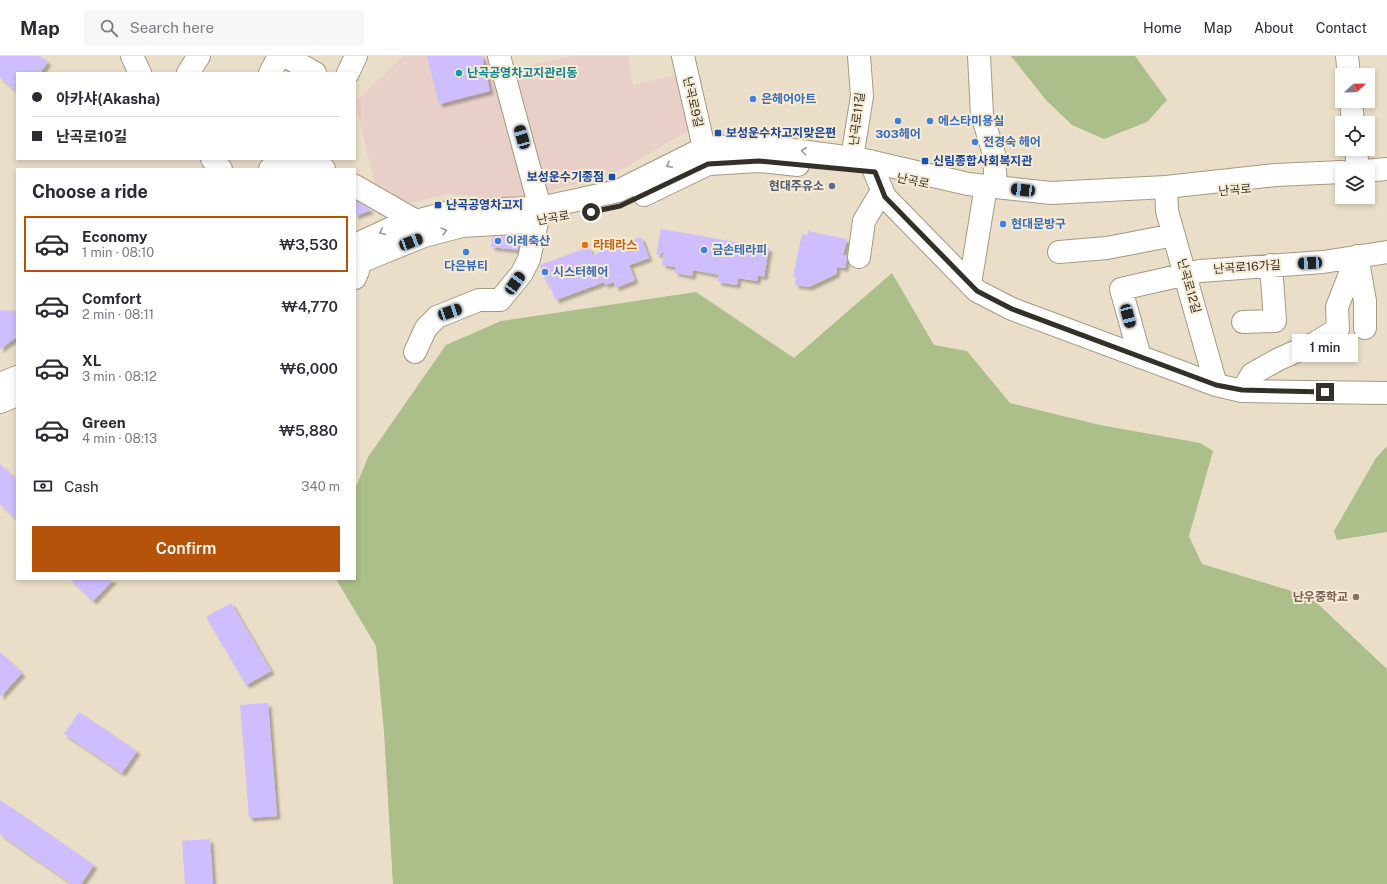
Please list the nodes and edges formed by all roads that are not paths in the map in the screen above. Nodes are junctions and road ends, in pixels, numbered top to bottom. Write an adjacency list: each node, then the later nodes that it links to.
1 (132, 56): 12 (street)
2 (198, 56): 13 (street)
3 (279, 56): 14 (street)
4 (285, 56): 15 (street)
5 (356, 56): 16 (street)
6 (499, 56): 34 (street, 난곡로)
7 (683, 56): 17 (street, 난곡로9길)
8 (859, 56): 25 (street, 난곡로11길)
9 (979, 56): 32 (street)
10 (1347, 56): 11 (street)
11 (1348, 68)
12 (140, 72)
13 (189, 72)
14 (271, 72)
15 (313, 72)
16 (348, 72)
17 (704, 148): 25 (street, 난곡로, one-way to 17); 34 (street, 난곡로, one-way to 34)
18 (213, 160): 21 (street)
19 (297, 160): 22 (street)
20 (307, 160): 23 (street)
21 (220, 168)
22 (273, 168)
23 (322, 168)
24 (1387, 169): 26 (street)
25 (870, 170): 32 (street, 난곡로); 34 (street, 난곡로); 39 (street); 45 (street)
26 (1375, 170)
27 (1335, 172): 33 (street, 난곡로)
28 (1387, 178): 29 (street)
29 (1375, 179)
30 (1335, 181): 33 (street, 난곡로)
31 (356, 187): 35 (street)
32 (988, 190): 33 (street, 난곡로); 45 (street)
33 (1166, 192): 36 (street, 난곡로12길)
34 (539, 215): 35 (street, 난곡로); 42 (street, 난곡로, one-way to 34); 48 (street)
35 (416, 221): 41 (street, 난곡로, one-way to 41)
36 (1174, 235): 37 (street); 44 (street, 난곡로12길)
37 (1059, 252)
38 (1387, 252): 40 (street, 난곡로16가길)
39 (859, 256)
40 (1357, 256): 43 (street, 난곡로16가길); 47 (street); 53 (street)
41 (356, 258)
42 (356, 259)
43 (1271, 265): 44 (street, 난곡로16가길); 46 (street)
44 (1186, 273): 49 (street, 난곡로16가길); 52 (street, 난곡로12길)
45 (970, 284): 49 (street)
46 (1243, 322)
47 (1365, 328)
48 (415, 352)
49 (1140, 357): 52 (street)
50 (16, 377): 51 (street)
51 (0, 384)
52 (1216, 385): 53 (street)
53 (1242, 390): 54 (street)
54 (1387, 393)
55 (16, 395): 56 (street)
56 (0, 402)

